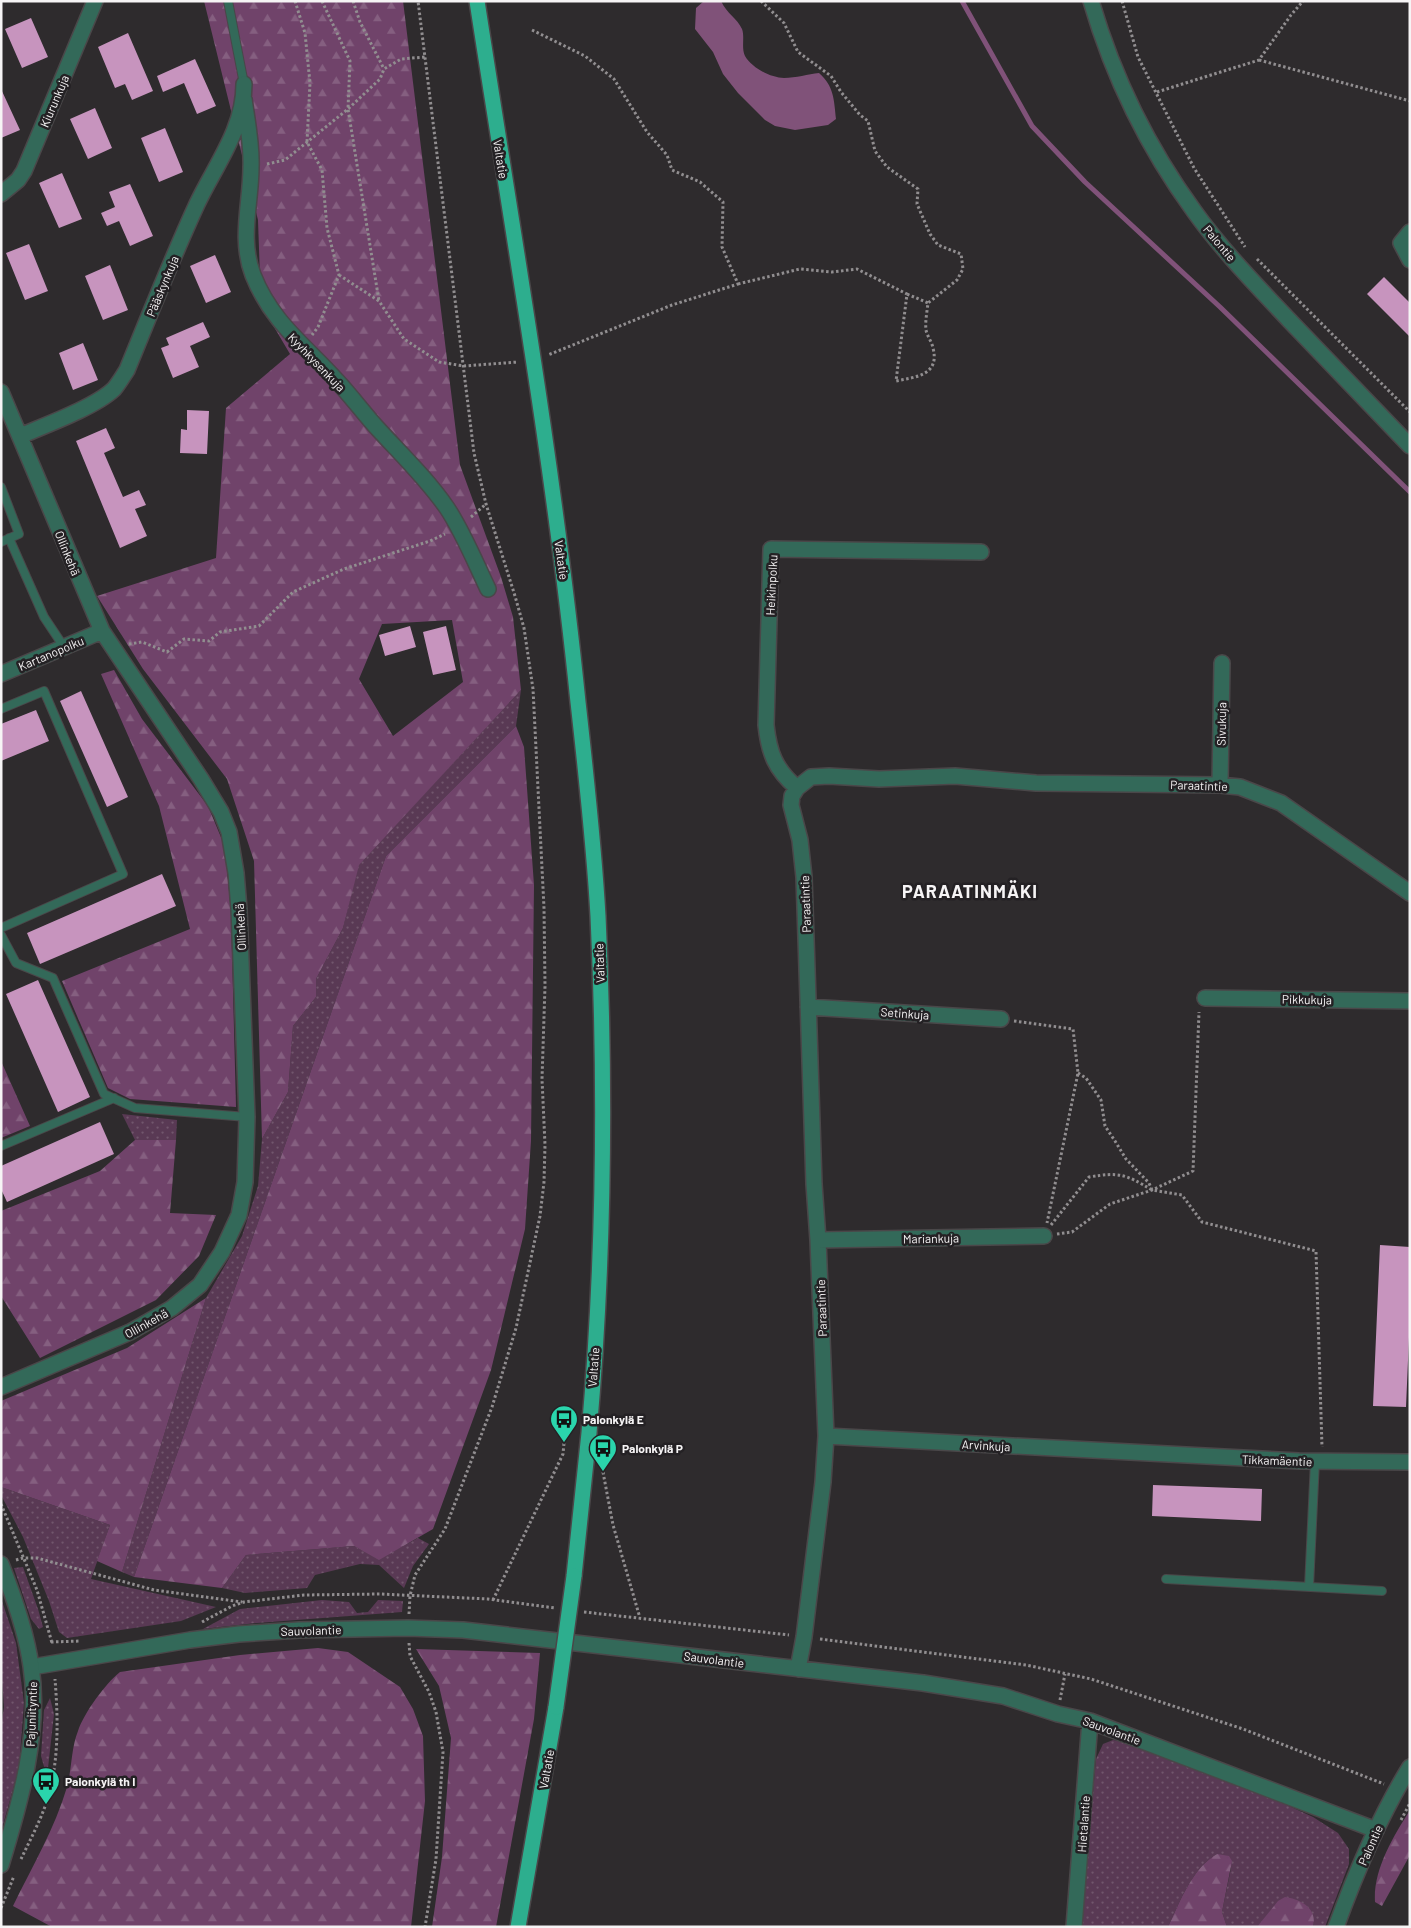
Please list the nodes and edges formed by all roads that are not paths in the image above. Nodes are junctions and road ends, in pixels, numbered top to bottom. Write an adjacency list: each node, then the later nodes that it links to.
1 (95, 1): 6 (street, Kiurunkuja)
2 (228, 1): 5 (lane)
3 (477, 1): 50 (highway, Valtatie, bridge)
4 (1091, 1): 11 (street, Palontie)
5 (244, 91): 10 (street, Pääskynkuja); 15 (street, Kyyhkysenkuja)
6 (1, 194)
7 (1410, 232): 8 (street)
8 (1410, 260)
9 (1, 392): 10 (street, Ollinkehä)
10 (20, 436): 16 (street, Ollinkehä)
11 (1410, 446)
12 (1, 486): 13 (lane)
13 (5, 540): 17 (lane)
14 (981, 552): 22 (street, Heikinpolku)
15 (488, 589)
16 (102, 631): 17 (street, Kartanopolku); 31 (street, Ollinkehä)
17 (64, 647): 19 (street, Kartanopolku)
18 (1222, 663): 21 (street, Sivukuja)
19 (1, 674)
20 (1, 709): 24 (lane)
21 (1220, 785): 22 (street, Paraatintie); 23 (street, Paraatintie)
22 (797, 788): 28 (street, Paraatintie)
23 (1410, 893)
24 (1, 928)
25 (1, 935): 30 (lane)
26 (1205, 998): 27 (street, Pikkukuja)
27 (1410, 1001)
28 (808, 1007): 29 (street, Setinkuja); 34 (street, Paraatintie)
29 (1001, 1019)
30 (114, 1098): 31 (lane); 32 (lane)
31 (247, 1117): 35 (street, Ollinkehä)
32 (1, 1146)
33 (1044, 1236): 34 (street, Mariankuja)
34 (818, 1240): 36 (street, Paraatintie)
35 (1, 1387)
36 (826, 1436): 37 (street, Arvinkuja); 45 (street, Paraatintie)
37 (1145, 1453): 38 (street, Tikkamäentie)
38 (1319, 1461): 39 (street, Tikkamäentie); 42 (lane)
39 (1410, 1462)
40 (1, 1564): 44 (street, Pajuniityntie)
41 (1166, 1579): 42 (lane)
42 (1309, 1587): 43 (lane)
43 (1382, 1591)
44 (32, 1666): 45 (street, Sauvolantie); 49 (street, Pajuniityntie)
45 (798, 1669): 46 (street, Sauvolantie)
46 (1090, 1721): 48 (street, Sauvolantie); 51 (street, Hietalantie)
47 (1410, 1767): 48 (street, Palontie)
48 (1376, 1830): 52 (street, Palontie)
49 (1, 1865)
50 (518, 1927)
51 (1074, 1927)
52 (1336, 1927)

